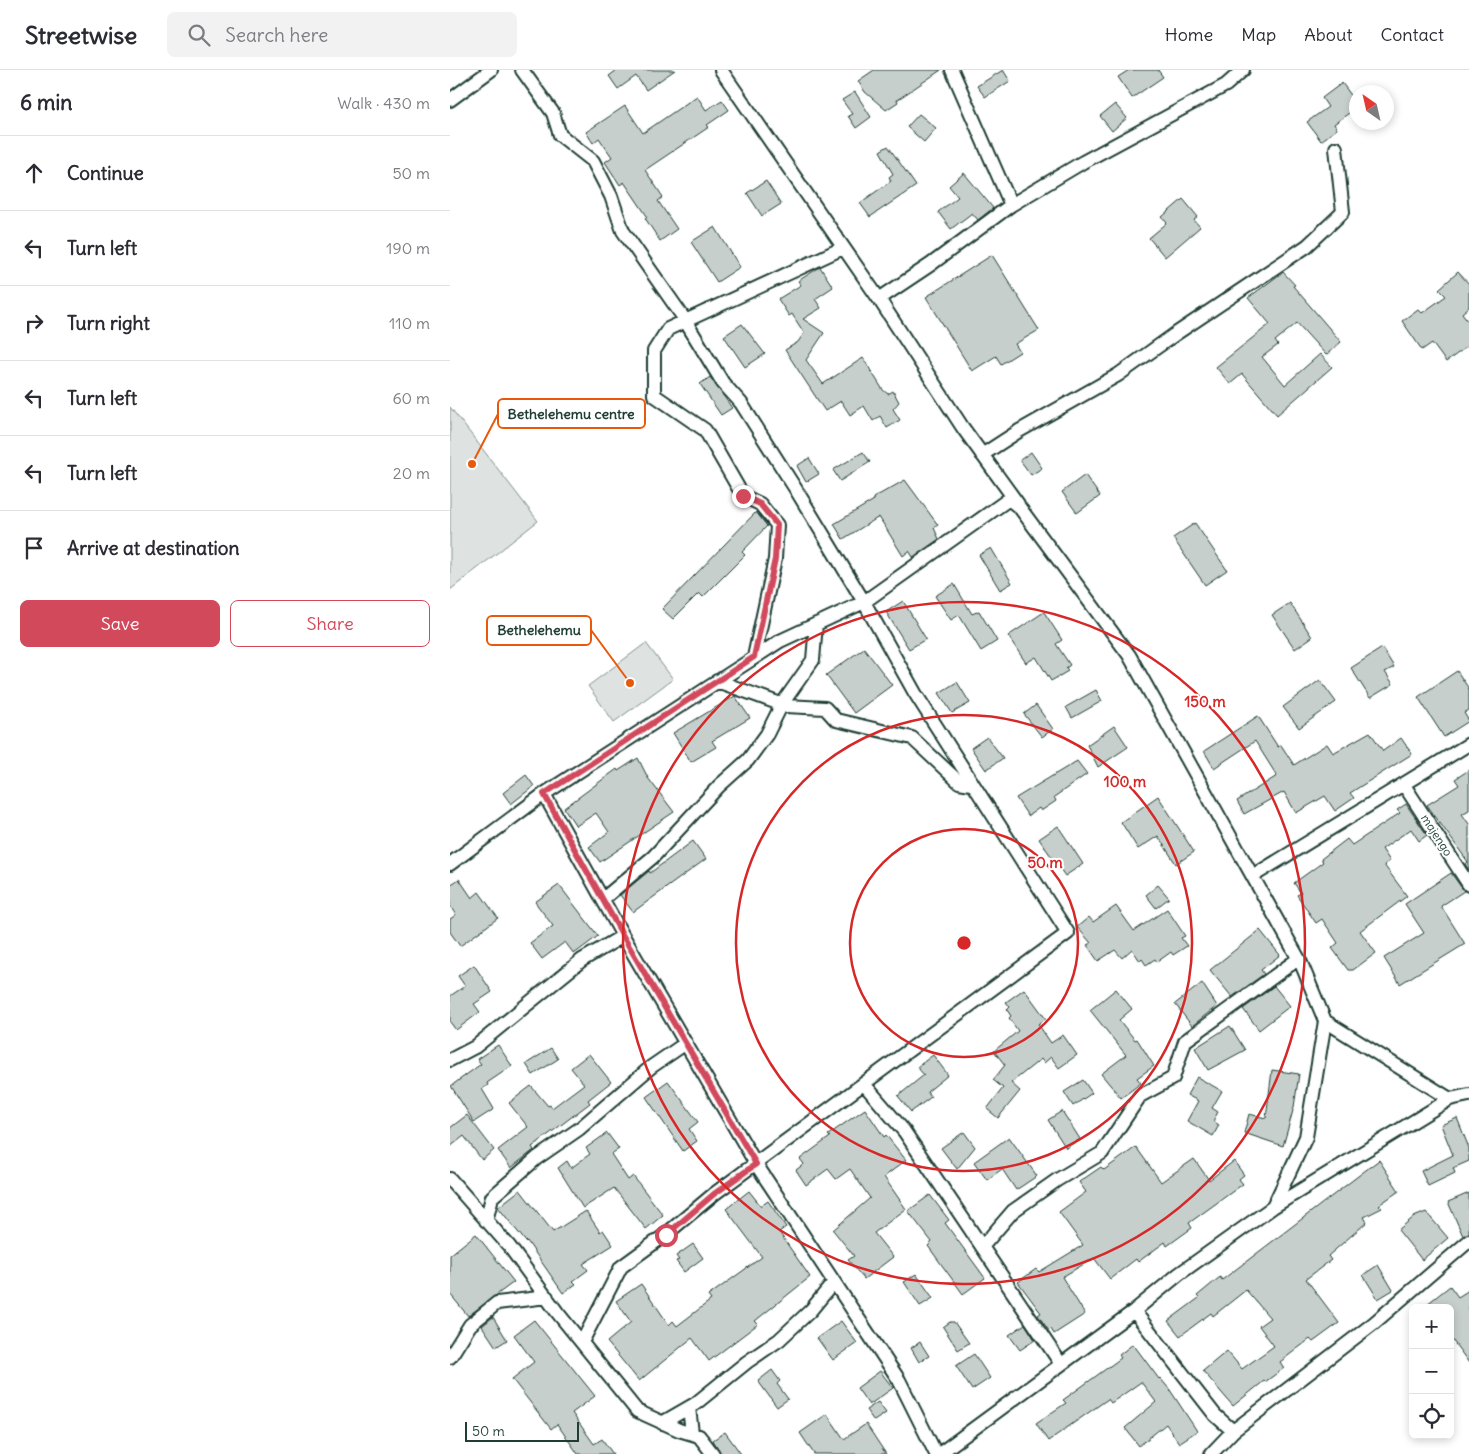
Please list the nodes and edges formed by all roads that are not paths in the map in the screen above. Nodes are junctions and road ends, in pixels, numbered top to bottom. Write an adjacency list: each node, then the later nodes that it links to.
1 (491, 70): 6 (street)
2 (522, 70): 11 (street)
3 (721, 70): 9 (street)
4 (952, 70): 8 (street)
5 (1243, 70): 8 (street)
6 (450, 100)
7 (1336, 148): 12 (street)
8 (1011, 205): 10 (street)
9 (843, 248): 10 (street); 11 (street)
10 (879, 299): 12 (street)
11 (685, 321): 14 (street); 16 (street)
12 (982, 455): 13 (street)
13 (1020, 508): 14 (street); 24 (street)
14 (864, 602): 15 (street); 20 (street)
15 (816, 624): 16 (street); 18 (street)
16 (754, 657): 17 (street)
17 (717, 682): 18 (street); 22 (street)
18 (782, 704): 20 (street); 26 (street)
19 (1469, 744): 21 (street)
20 (971, 784): 32 (street)
21 (1404, 785): 24 (street); 25 (street, majengo)
22 (544, 794): 23 (street); 26 (street)
23 (450, 864)
24 (1253, 876): 28 (street)
25 (1469, 886)
26 (602, 899): 27 (street)
27 (623, 936): 30 (street); 31 (street)
28 (1298, 960): 29 (street); 40 (street)
29 (1325, 1021): 34 (street); 37 (street)
30 (686, 1043): 35 (street); 38 (street)
31 (450, 1060)
32 (864, 1084): 35 (street); 40 (street)
33 (1469, 1095): 34 (street)
34 (1450, 1099): 37 (street)
35 (756, 1164): 41 (street); 44 (street)
36 (450, 1179): 38 (street)
37 (1273, 1207): 43 (street)
38 (486, 1221): 42 (street)
39 (1469, 1241): 49 (street)
40 (982, 1247): 46 (street)
41 (834, 1282): 47 (street); 52 (street)
42 (547, 1297): 44 (street); 45 (street)
43 (1134, 1311): 46 (street); 49 (street)
44 (582, 1342): 48 (street)
45 (450, 1357)
46 (1061, 1364): 52 (street)
47 (689, 1408): 48 (street); 50 (street)
48 (662, 1423): 50 (street)
49 (1233, 1431): 53 (street)
50 (692, 1433): 51 (street)
51 (713, 1454)
52 (938, 1454)
53 (1211, 1454)

